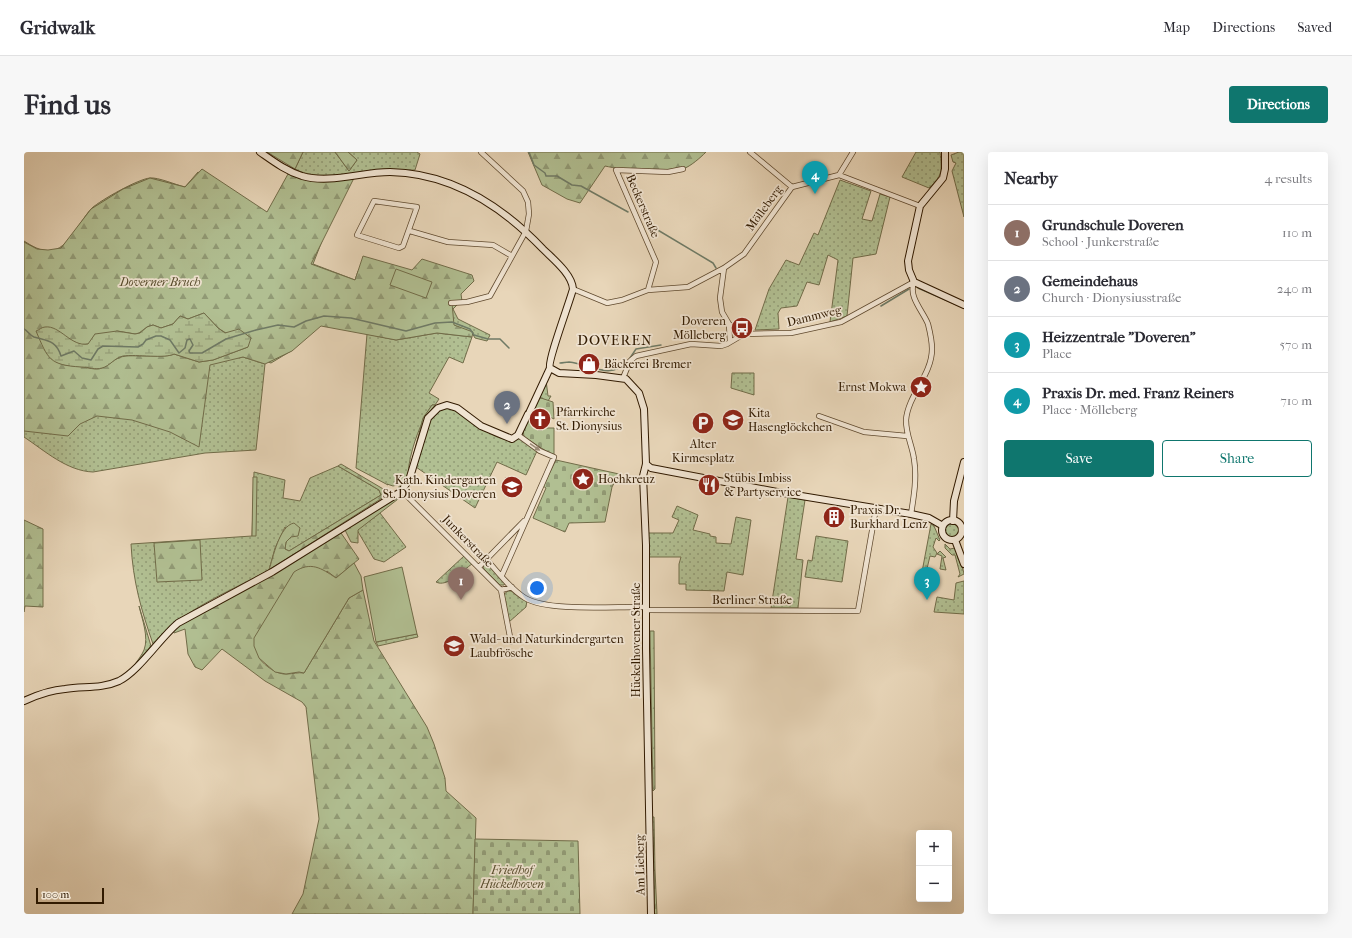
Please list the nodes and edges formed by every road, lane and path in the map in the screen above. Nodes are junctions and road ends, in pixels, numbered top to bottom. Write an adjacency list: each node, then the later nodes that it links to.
1 (260, 152): 11 (street)
2 (481, 152): 11 (street)
3 (750, 152): 8 (street)
4 (852, 152): 7 (street)
5 (945, 152): 9 (street)
6 (683, 169): 16 (street, Beckerstraße)
7 (839, 175): 8 (street, Mölleberg); 9 (street)
8 (792, 187): 13 (street, Mölleberg)
9 (920, 206): 14 (street)
10 (410, 231): 10 (street); 12 (street)
11 (526, 231): 12 (street); 15 (street)
12 (512, 256): 17 (street)
13 (724, 268): 16 (street, Mölleberg); 19 (street)
14 (913, 284): 18 (street); 20 (street, Dammweg); 26 (street)
15 (573, 289): 16 (street, Mölleberg); 22 (street)
16 (648, 290)
17 (451, 303)
18 (964, 305)
19 (729, 324): 20 (street); 21 (street)
20 (744, 334): 21 (street)
21 (730, 342): 23 (street)
22 (550, 368): 23 (street); 25 (street)
23 (622, 378): 28 (street, Hückelhovener Straße)
24 (818, 416): 26 (street)
25 (518, 435): 29 (street); 32 (street, one-way to 32)
26 (907, 436): 31 (street)
27 (964, 462): 33 (street)
28 (646, 464): 30 (street); 43 (street, Hückelhovener Straße)
29 (402, 490): 39 (street, Junkerstraße); 45 (street)
30 (876, 508): 31 (street); 43 (street, Berliner Straße)
31 (911, 514): 34 (street)
32 (525, 520): 37 (street); 40 (street)
33 (953, 521): 34 (street); 35 (street)
34 (943, 526): 36 (street)
35 (963, 530): 36 (street)
36 (955, 540): 38 (street)
37 (486, 559): 39 (street); 40 (street, Berliner Straße)
38 (964, 564)
39 (479, 567): 42 (street, Junkerstraße)
40 (502, 575): 41 (street, Berliner Straße)
41 (512, 587): 42 (street); 43 (street, Berliner Straße)
42 (501, 590): 44 (street)
43 (646, 609): 46 (street, Hückelhovener Straße)
44 (511, 642)
45 (24, 701)
46 (650, 816): 47 (street, Am Lieberg)
47 (651, 914)

